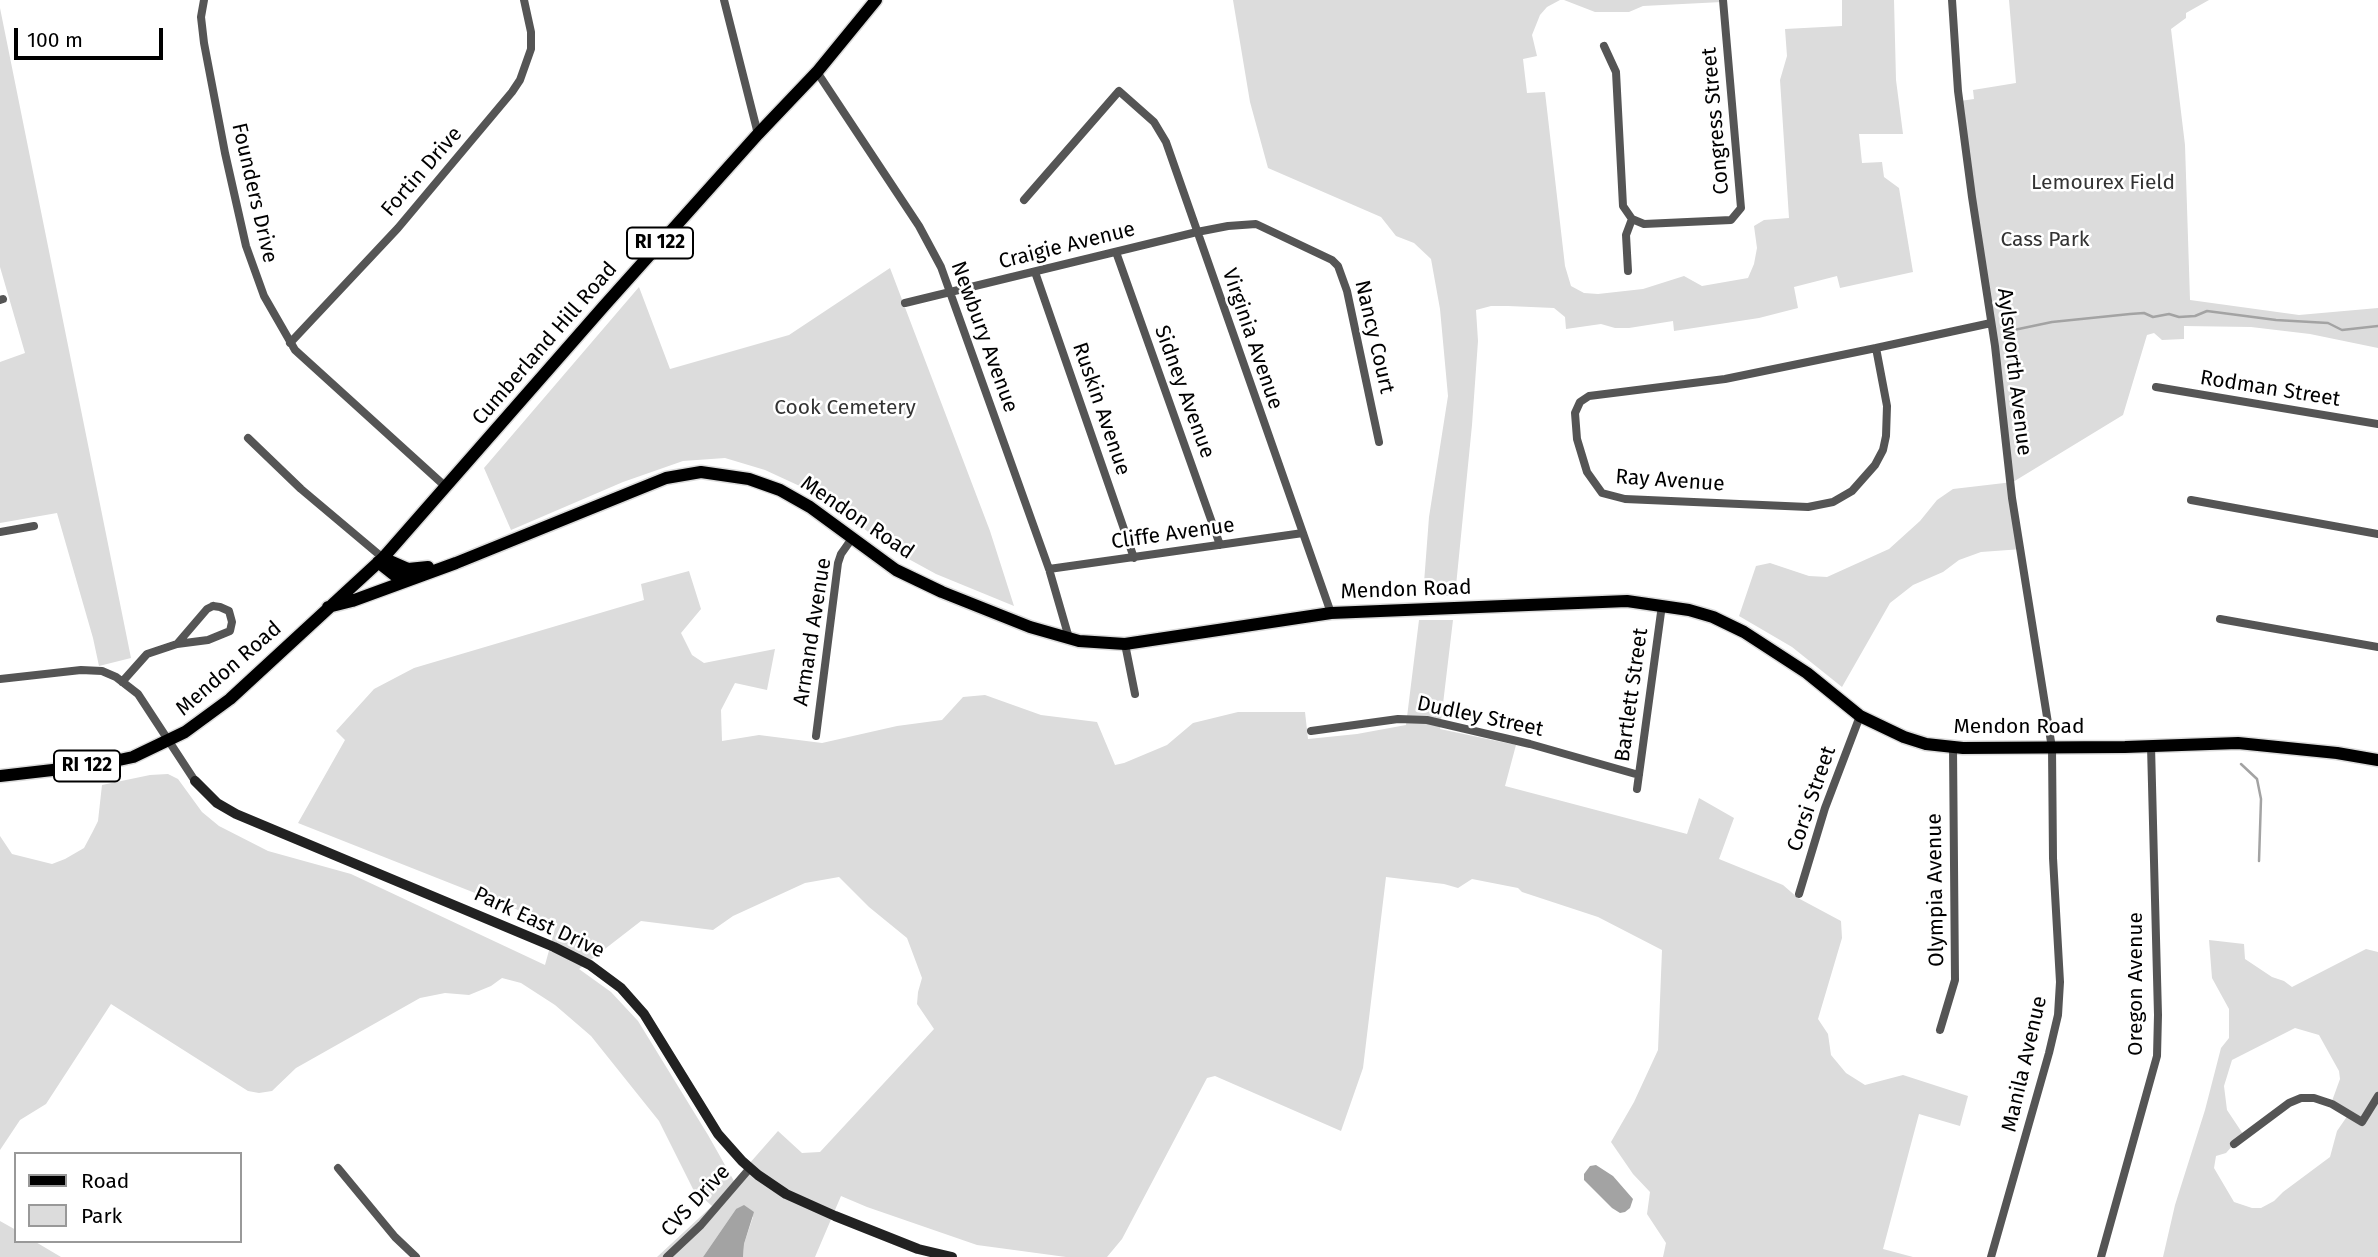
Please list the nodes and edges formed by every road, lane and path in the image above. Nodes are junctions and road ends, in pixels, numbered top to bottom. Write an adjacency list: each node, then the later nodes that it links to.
1 (204, 0): 19 (street, Founders Drive)
2 (524, 0): 19 (street, Fortin Drive)
3 (724, 0): 9 (street)
4 (876, 0): 8 (main road, Cumberland Hill Road / RI 122)
5 (1723, 0): 11 (street, Congress Street)
6 (1952, 0): 18 (street, Aylsworth Avenue)
7 (1604, 46): 11 (street)
8 (817, 72): 9 (main road, Cumberland Hill Road / RI 122); 16 (street, Newbury Avenue)
9 (758, 134): 25 (main road, Cumberland Hill Road / RI 122)
10 (1024, 200): 12 (street, Virginia Avenue)
11 (1632, 219): 14 (street)
12 (1197, 232): 13 (street, Craigie Avenue); 24 (street, Nancy Court); 29 (street, Virginia Avenue)
13 (1116, 252): 15 (street, Craigie Avenue); 32 (street, Sidney Avenue)
14 (1628, 271)
15 (1035, 272): 16 (street, Craigie Avenue); 33 (street, Ruskin Avenue)
16 (951, 293): 17 (street, Craigie Avenue); 36 (street, Newbury Avenue)
17 (905, 303)
18 (1991, 323): 20 (street, Ray Avenue); 55 (street, Aylsworth Avenue)
19 (290, 344): 25 (street, Founders Drive)
20 (1876, 348): 20 (street, Ray Avenue)
21 (2156, 387): 22 (street, Rodman Street)
22 (2378, 424)
23 (248, 438): 34 (street)
24 (1379, 442)
25 (446, 487): 34 (main road, Cumberland Hill Road / RI 122)
26 (2191, 500): 30 (street)
27 (34, 526): 28 (street)
28 (0, 532)
29 (1303, 533): 32 (street, Cliffe Avenue); 40 (street, Virginia Avenue)
30 (2378, 534)
31 (853, 537): 35 (main road, Mendon Road); 42 (main road, Mendon Road); 51 (street, Armand Avenue)
32 (1220, 545): 33 (street, Cliffe Avenue)
33 (1134, 558): 36 (street, Cliffe Avenue)
34 (381, 560): 35 (main road, Mendon Road); 37 (main road); 39 (main road, Mendon Road / RI 122)
35 (456, 563): 37 (main road, Mendon Road)
36 (1049, 569): 42 (street, Newbury Avenue)
37 (407, 580): 39 (main road, Mendon Road)
38 (1662, 605): 40 (main road, Mendon Road); 49 (main road, Mendon Road); 57 (street, Bartlett Street)
39 (328, 607): 52 (main road, Mendon Road / RI 122)
40 (1331, 613): 44 (main road, Mendon Road)
41 (2220, 619): 45 (street)
42 (1069, 638): 44 (main road, Mendon Road)
43 (177, 644): 43 (street); 47 (street)
44 (1125, 644): 48 (street)
45 (2378, 647)
46 (0, 679): 47 (street)
47 (122, 682): 52 (street, Park East Drive)
48 (1135, 694)
49 (1860, 716): 54 (main road, Mendon Road); 61 (street, Corsi Street)
50 (1311, 732): 57 (street, Dudley Street)
51 (816, 736)
52 (169, 741): 58 (main road, Mendon Road / RI 122); 59 (street, Park East Drive)
53 (2151, 746): 55 (main road, Mendon Road); 56 (main road, Mendon Road); 71 (street, Oregon Avenue)
54 (1953, 748): 55 (main road, Mendon Road); 62 (street, Olympia Avenue)
55 (2052, 748): 70 (street, Manila Avenue)
56 (2378, 760)
57 (1639, 775): 60 (street, Bartlett Street)
58 (0, 776)
59 (195, 780): 66 (street, Park East Drive)
60 (1637, 789)
61 (1799, 894)
62 (1940, 1030)
63 (2378, 1096): 64 (street)
64 (2234, 1144)
65 (338, 1168): 67 (street)
66 (750, 1168): 68 (street, CVS Drive); 69 (street, Park East Drive)
67 (416, 1257)
68 (667, 1257)
69 (952, 1257)
70 (1991, 1257)
71 (2101, 1257)

